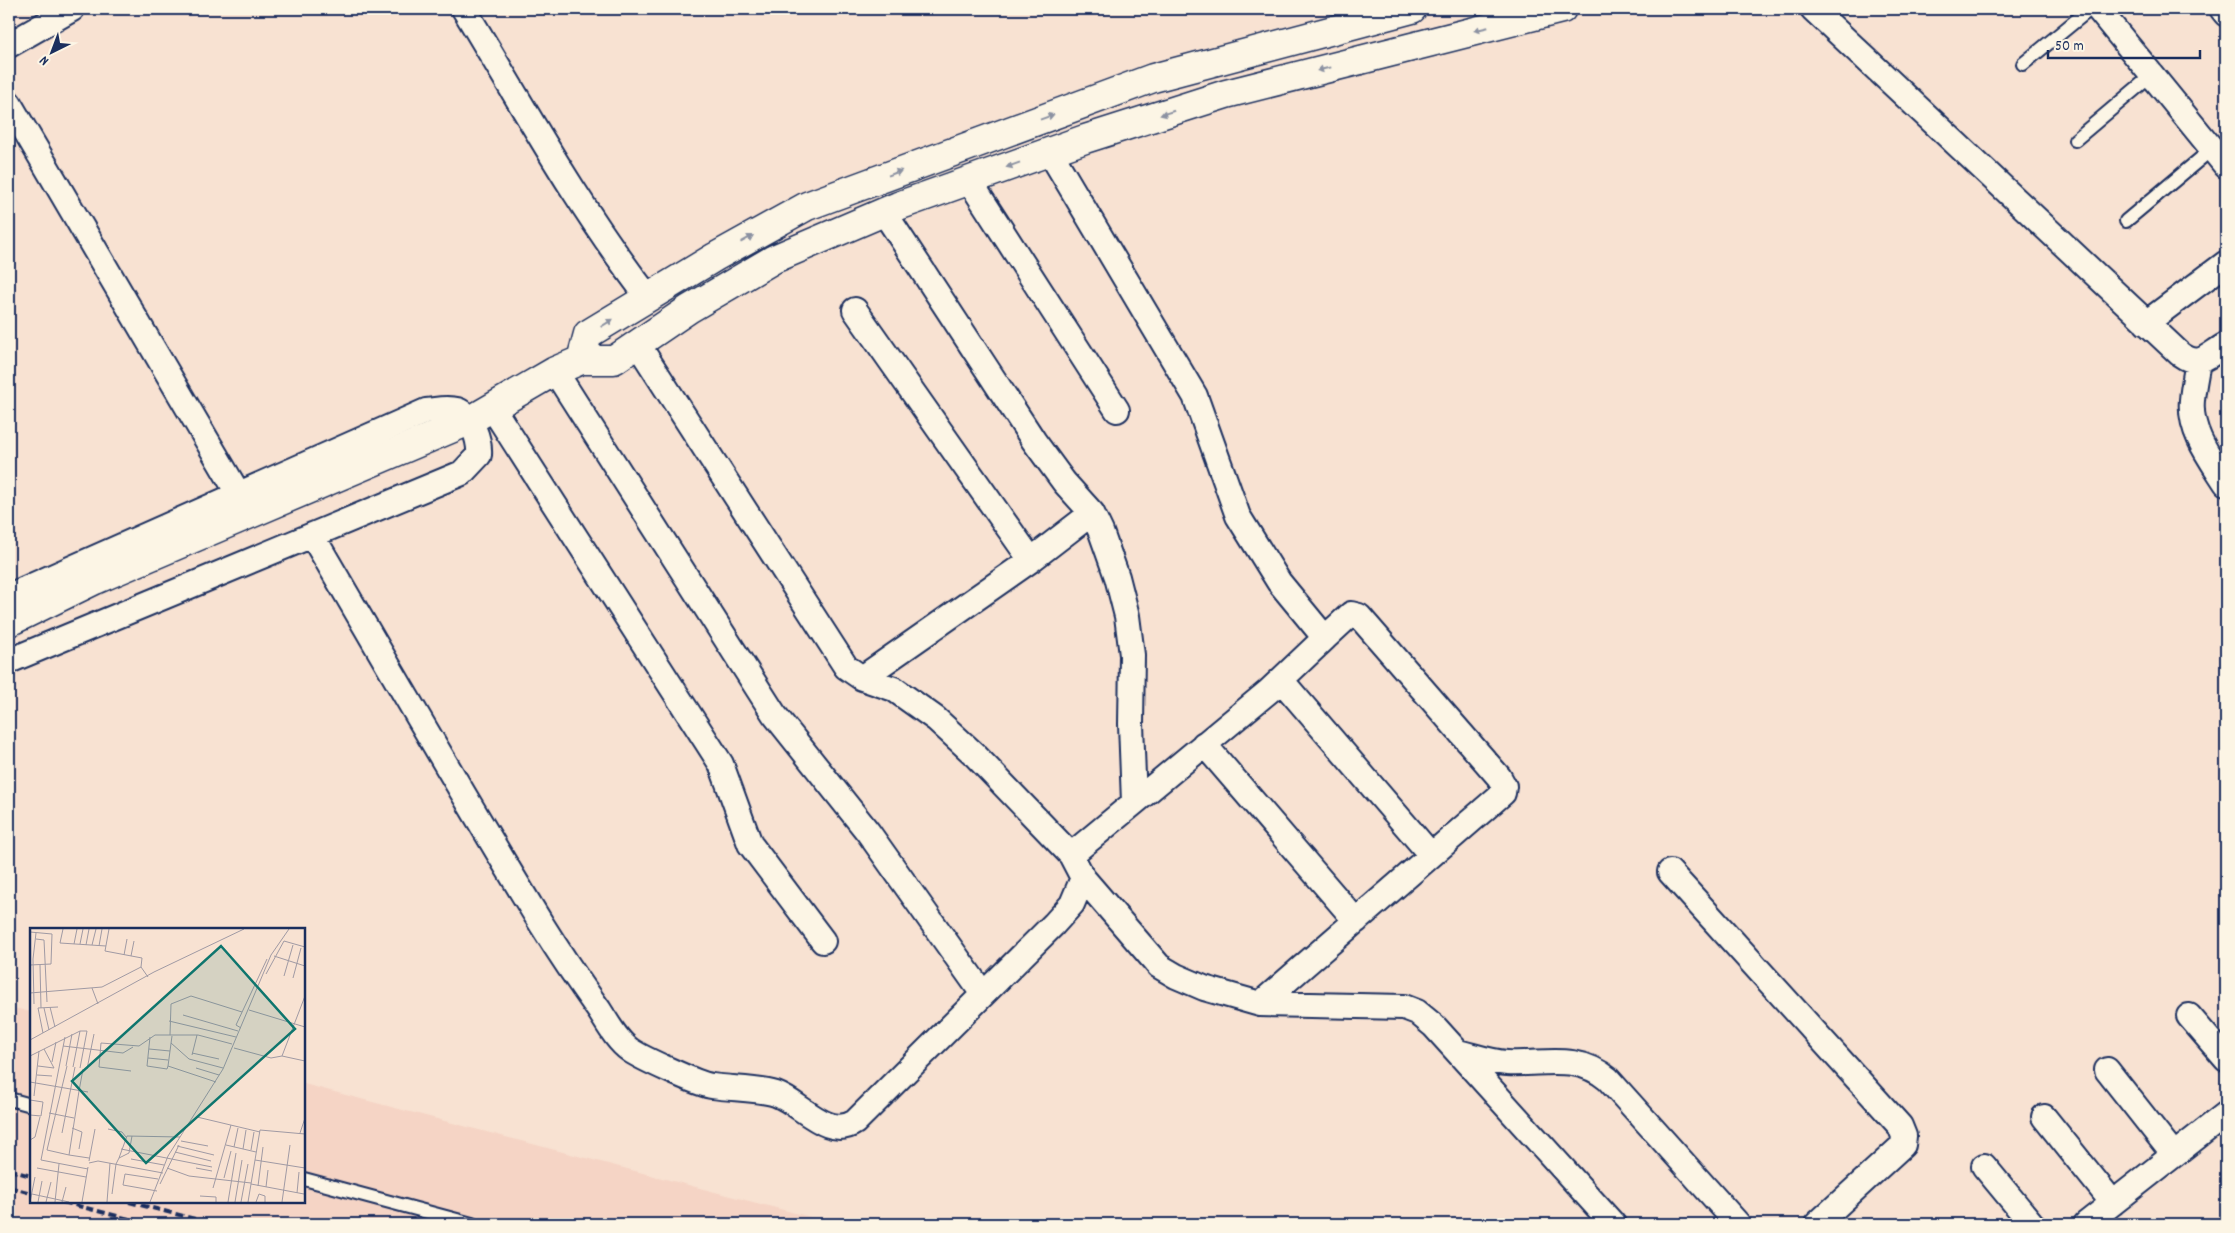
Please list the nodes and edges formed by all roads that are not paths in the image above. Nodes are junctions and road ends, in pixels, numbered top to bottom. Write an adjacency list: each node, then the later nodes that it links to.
1 (72, 9): 10 (street)
2 (464, 9): 21 (street)
3 (1412, 9): 21 (main road, one-way to 3)
4 (1562, 9): 15 (main road, one-way to 15)
5 (1813, 9): 23 (street)
6 (2090, 9): 11 (lane)
7 (2098, 9): 12 (street)
8 (2222, 9): 9 (street)
9 (2226, 14)
10 (9, 45)
11 (2023, 64)
12 (2152, 74): 14 (lane); 16 (street)
13 (9, 103): 33 (street)
14 (2075, 140)
15 (1050, 152): 17 (main road, one-way to 17); 39 (street)
16 (2219, 157): 19 (lane)
17 (969, 180): 18 (main road); 30 (street)
18 (884, 212): 24 (main road); 34 (street)
19 (2126, 220)
20 (2226, 262): 23 (street)
21 (648, 297): 26 (main road, one-way to 21)
22 (855, 310): 36 (street)
23 (2146, 323): 27 (street)
24 (638, 343): 26 (main road); 41 (street)
25 (2226, 345): 27 (street)
26 (581, 360): 28 (main road)
27 (2198, 361): 32 (street)
28 (555, 371): 29 (main road); 51 (street)
29 (492, 407): 31 (main road); 50 (street)
30 (1117, 410)
31 (469, 420): 33 (street); 35 (street); 38 (main road)
32 (2226, 483)
33 (240, 495): 37 (street)
34 (1092, 513): 36 (street); 44 (street)
35 (312, 535): 40 (street); 51 (street)
36 (1031, 560): 41 (street)
37 (9, 596)
38 (9, 622)
39 (1325, 638): 42 (street); 46 (street)
40 (9, 661)
41 (862, 678): 45 (street)
42 (1280, 680): 43 (street); 46 (street)
43 (1204, 744): 44 (street); 49 (street)
44 (1134, 802): 45 (street)
45 (1071, 855): 48 (street)
46 (1431, 855): 49 (street)
47 (1670, 872): 69 (street)
48 (1083, 878): 51 (street); 52 (street)
49 (1356, 921): 52 (street)
50 (823, 941)
51 (983, 994)
52 (1260, 1004): 54 (street)
53 (2189, 1016): 55 (street)
54 (1458, 1052): 67 (street); 68 (street)
55 (2226, 1059)
56 (2107, 1070): 61 (street)
57 (9, 1099): 58 (lane)
58 (30, 1105)
59 (2226, 1114): 61 (street)
60 (2044, 1117): 64 (street)
61 (2174, 1155): 64 (street)
62 (1984, 1166): 65 (street)
63 (305, 1179): 66 (lane)
64 (2113, 1203): 70 (street)
65 (2023, 1221)
66 (472, 1224)
67 (1613, 1224)
68 (1738, 1224)
69 (1817, 1224)
70 (2086, 1224)

